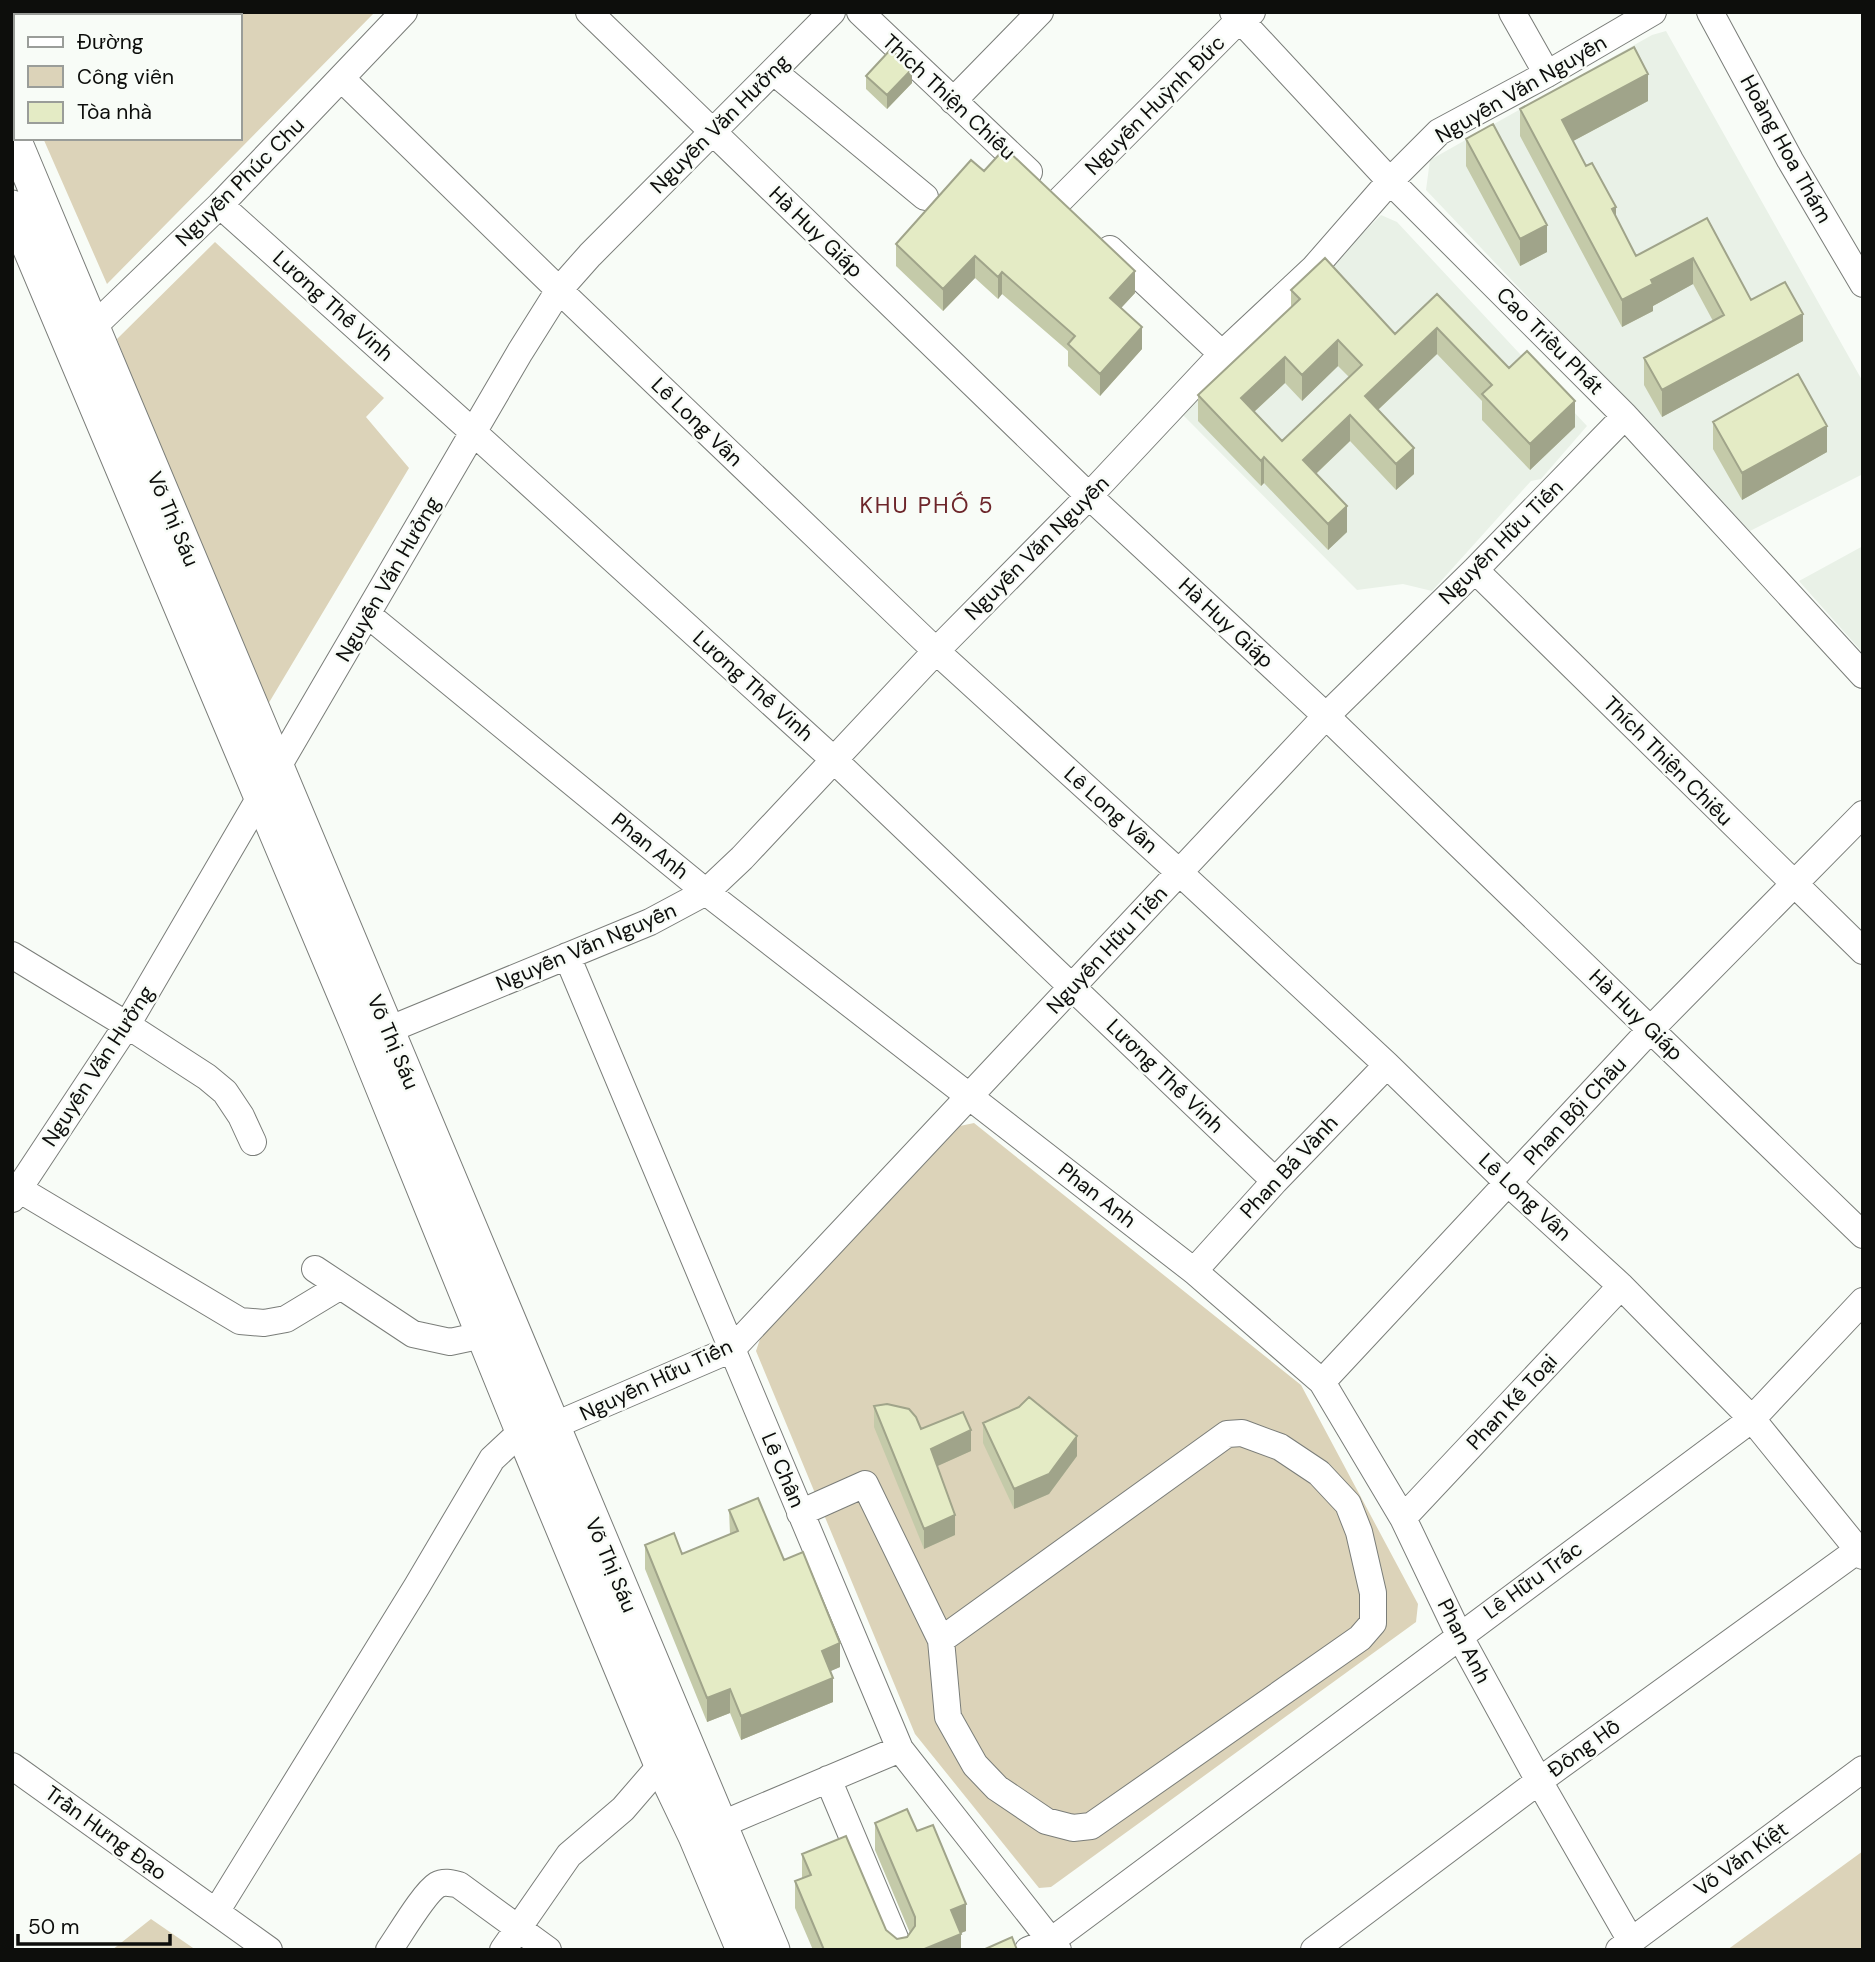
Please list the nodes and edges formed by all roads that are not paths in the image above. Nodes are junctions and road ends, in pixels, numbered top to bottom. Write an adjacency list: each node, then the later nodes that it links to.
1 (404, 12): 12 (street, Nguyễn Phúc Chu)
2 (589, 12): 14 (street, Hà Huy Giáp)
3 (832, 12): 10 (street, Nguyễn Văn Hưởng)
4 (860, 12): 13 (street, Thích Thiện Chiếu)
5 (1040, 12): 13 (street)
6 (1512, 12): 11 (street)
7 (1653, 12): 11 (street, Nguyễn Văn Nguyễn)
8 (1710, 12): 21 (street, Hoàng Hoa Thám)
9 (1242, 15): 16 (street, Cao Triều Phát); 18 (street, Nguyễn Huỳnh Đức)
10 (774, 72): 14 (street, Nguyễn Văn Hưởng); 17 (street)
11 (1547, 74): 16 (street, Nguyễn Văn Nguyễn)
12 (342, 79): 19 (street, Nguyễn Phúc Chu); 22 (street, Lê Long Vân)
13 (953, 101): 18 (street, Thích Thiện Chiếu)
14 (713, 133): 22 (street, Nguyễn Văn Hưởng); 27 (street, Hà Huy Giáp)
15 (14, 140): 23 (main road, Võ Thị Sáu)
16 (1390, 181): 24 (street, Nguyễn Văn Nguyễn); 25 (street, Cao Triều Phát)
17 (925, 197)
18 (1059, 201): 24 (street, Thích Thiện Chiếu)
19 (220, 205): 23 (street, Nguyễn Phúc Chu); 26 (street, Lương Thế Vinh)
20 (12, 207): 23 (main road, Võ Thị Sáu)
21 (1863, 284)
22 (559, 290): 26 (street, Nguyễn Văn Hưởng); 30 (street, Lê Long Vân)
23 (80, 333): 34 (main road, Võ Thị Sáu); 35 (main road, Võ Thị Sáu)
24 (1222, 354): 27 (street, Nguyễn Văn Nguyễn)
25 (1625, 416): 28 (street, Nguyễn Hữu Tiến); 31 (street, Cao Triều Phát)
26 (474, 432): 29 (street, Nguyễn Văn Hưởng); 33 (street, Lương Thế Vinh)
27 (1089, 496): 30 (street, Nguyễn Văn Nguyễn); 32 (street, Hà Huy Giáp)
28 (1475, 570): 32 (street, Nguyễn Hữu Tiến); 38 (street, Thích Thiện Chiếu)
29 (369, 615): 34 (street, Nguyễn Văn Hưởng); 39 (street, Phan Anh)
30 (936, 650): 33 (street, Nguyễn Văn Nguyễn); 37 (street, Lê Long Vân)
31 (1863, 674)
32 (1326, 716): 37 (street, Nguyễn Hữu Tiến); 45 (street, Hà Huy Giáp)
33 (833, 759): 39 (street, Nguyễn Văn Nguyễn); 43 (street, Lương Thế Vinh)
34 (278, 766): 35 (street, Nguyễn Văn Hưởng); 46 (main road, Võ Thị Sáu)
35 (260, 797): 44 (street, Nguyễn Văn Hưởng); 59 (main road, Võ Thị Sáu)
36 (1863, 814): 38 (street, Phan Bội Châu)
37 (1180, 873): 43 (street, Nguyễn Hữu Tiến); 47 (street, Lê Long Vân)
38 (1793, 883): 40 (street, Thích Thiện Chiếu); 45 (street, Phan Bội Châu)
39 (706, 892): 42 (street, Nguyễn Văn Nguyễn); 48 (street, Phan Anh)
40 (1863, 951)
41 (12, 955): 44 (street)
42 (567, 956): 46 (street, Nguyễn Văn Nguyễn); 60 (street, Lê Chân)
43 (1072, 987): 48 (street, Nguyễn Hữu Tiến); 50 (street, Lương Thế Vinh)
44 (127, 1025): 49 (street); 52 (street, Nguyễn Văn Hưởng)
45 (1651, 1029): 51 (street, Phan Bội Châu); 53 (street, Hà Huy Giáp)
46 (388, 1030): 63 (main road, Võ Thị Sáu)
47 (1387, 1065): 50 (street, Phan Bá Vành); 51 (street, Lê Long Vân)
48 (970, 1096): 55 (street, Phan Anh); 60 (street, Nguyễn Hữu Tiến)
49 (253, 1142)
50 (1275, 1181): 55 (street, Phan Bá Vành)
51 (1508, 1184): 56 (street, Lê Long Vân); 61 (street, Phan Bội Châu)
52 (15, 1191): 57 (street)
53 (1863, 1235)
54 (315, 1269): 57 (street)
55 (1194, 1271): 61 (street, Phan Anh)
56 (1621, 1286): 62 (street, Lê Long Vân); 65 (street, Phan Kế Toại)
57 (339, 1287): 59 (street)
58 (1863, 1301): 62 (street, Lê Hữu Trác)
59 (483, 1335): 63 (main road, Võ Thị Sáu)
60 (732, 1349): 63 (street, Nguyễn Hữu Tiến); 64 (street, Lê Chân)
61 (1322, 1382): 65 (street, Phan Anh)
62 (1752, 1419): 66 (street, Lê Long Vân); 67 (street, Lê Hữu Trác)
63 (537, 1429): 70 (main road, Võ Thị Sáu); 75 (main road, Võ Thị Sáu); 76 (street, Nguyễn Hữu Tiến)
64 (800, 1513): 68 (street); 69 (street, Lê Chân)
65 (1403, 1518): 67 (street, Phan Anh)
66 (1860, 1553): 74 (street, Đông Hồ)
67 (1459, 1634): 74 (street, Phan Anh); 79 (street, Lê Hữu Trác)
68 (941, 1640): 68 (street)
69 (900, 1749): 73 (street); 79 (street, Lê Chân)
70 (661, 1765): 77 (street); 84 (main road, Võ Thị Sáu)
71 (12, 1766): 76 (street, Trần Hưng Đạo)
72 (1863, 1769): 78 (street, Võ Văn Kiệt)
73 (828, 1779): 75 (street); 86 (street)
74 (1539, 1781): 78 (street, Phan Anh); 87 (street, Đông Hồ)
75 (720, 1825): 85 (main road, Võ Thị Sáu)
76 (216, 1912): 80 (street, Trần Hưng Đạo)
77 (517, 1927): 81 (street); 82 (street); 83 (street)
78 (1625, 1945)
79 (1046, 1947)
80 (269, 1950)
81 (389, 1950)
82 (503, 1950)
83 (548, 1950)
84 (743, 1950)
85 (773, 1950)
86 (900, 1950)
87 (1314, 1950)

